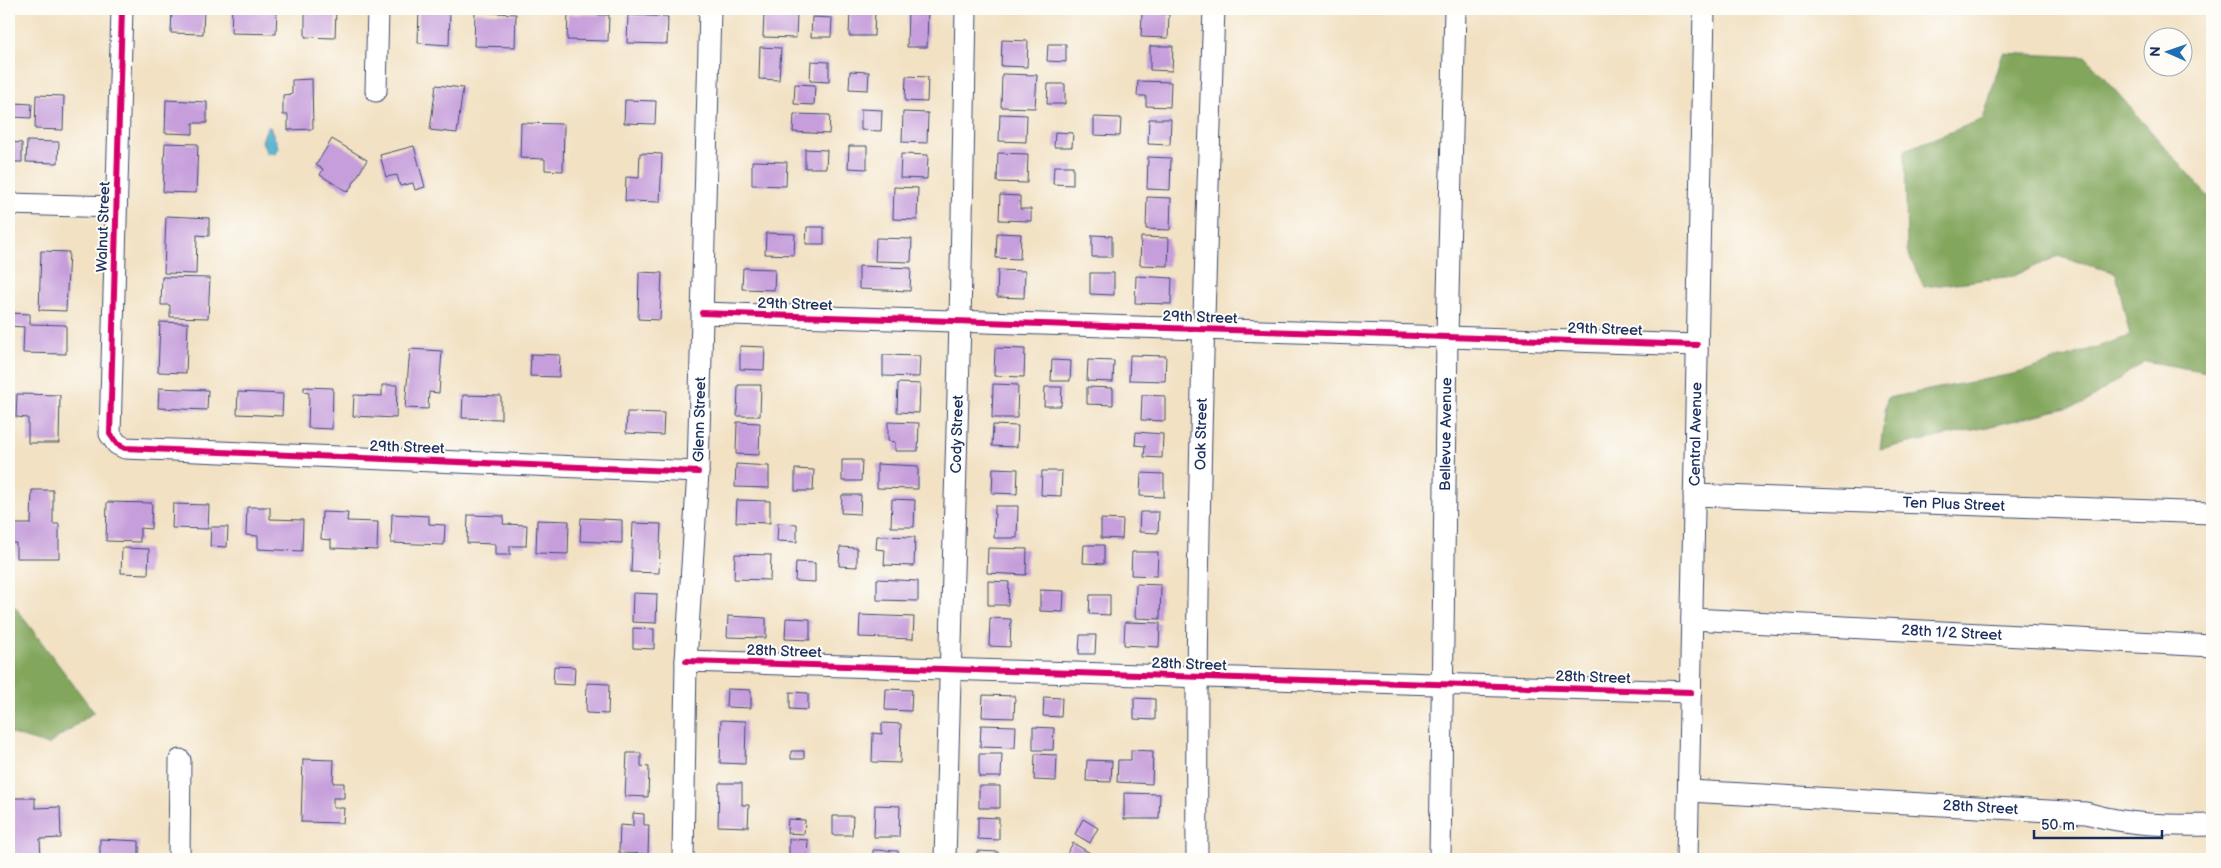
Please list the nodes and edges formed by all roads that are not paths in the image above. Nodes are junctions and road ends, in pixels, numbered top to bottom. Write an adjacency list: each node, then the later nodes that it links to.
1 (122, 9): 10 (street, Walnut Street)
2 (378, 9): 8 (street)
3 (710, 9): 11 (street, Glenn Street)
4 (966, 9): 12 (street, Cody Street)
5 (1214, 9): 13 (street, Oak Street)
6 (1455, 9): 14 (street, Bellevue Avenue)
7 (1704, 9): 15 (street, Central Avenue)
8 (376, 91)
9 (9, 204): 10 (street)
10 (116, 207): 16 (street, Walnut Street)
11 (702, 313): 12 (street, 29th Street); 17 (street, Glenn Street)
12 (960, 322): 13 (street, 29th Street); 23 (street, Cody Street)
13 (1203, 330): 14 (street, 29th Street); 24 (street, Oak Street)
14 (1447, 337): 15 (street, 29th Street); 25 (street, Bellevue Avenue)
15 (1697, 345): 18 (street, Central Avenue)
16 (117, 444): 17 (street, 29th Street)
17 (698, 472): 22 (street, Glenn Street)
18 (1694, 495): 19 (street, Ten Plus Street); 20 (street, Central Avenue)
19 (2212, 513)
20 (1692, 620): 21 (street, 28th 1/2 Street); 26 (street, Central Avenue)
21 (2212, 646)
22 (686, 661): 23 (street, 28th Street); 31 (street, Glenn Street)
23 (950, 669): 24 (street, 28th Street); 32 (street, Cody Street)
24 (1196, 677): 25 (street, 28th Street); 33 (street, Oak Street)
25 (1442, 684): 26 (street, 28th Street); 34 (street, Bellevue Avenue)
26 (1691, 692): 28 (street, Central Avenue)
27 (180, 760): 30 (street)
28 (1689, 791): 29 (street, 28th Street); 35 (street, Central Avenue)
29 (2212, 825)
30 (179, 859)
31 (683, 859)
32 (944, 859)
33 (1197, 859)
34 (1440, 859)
35 (1687, 859)

